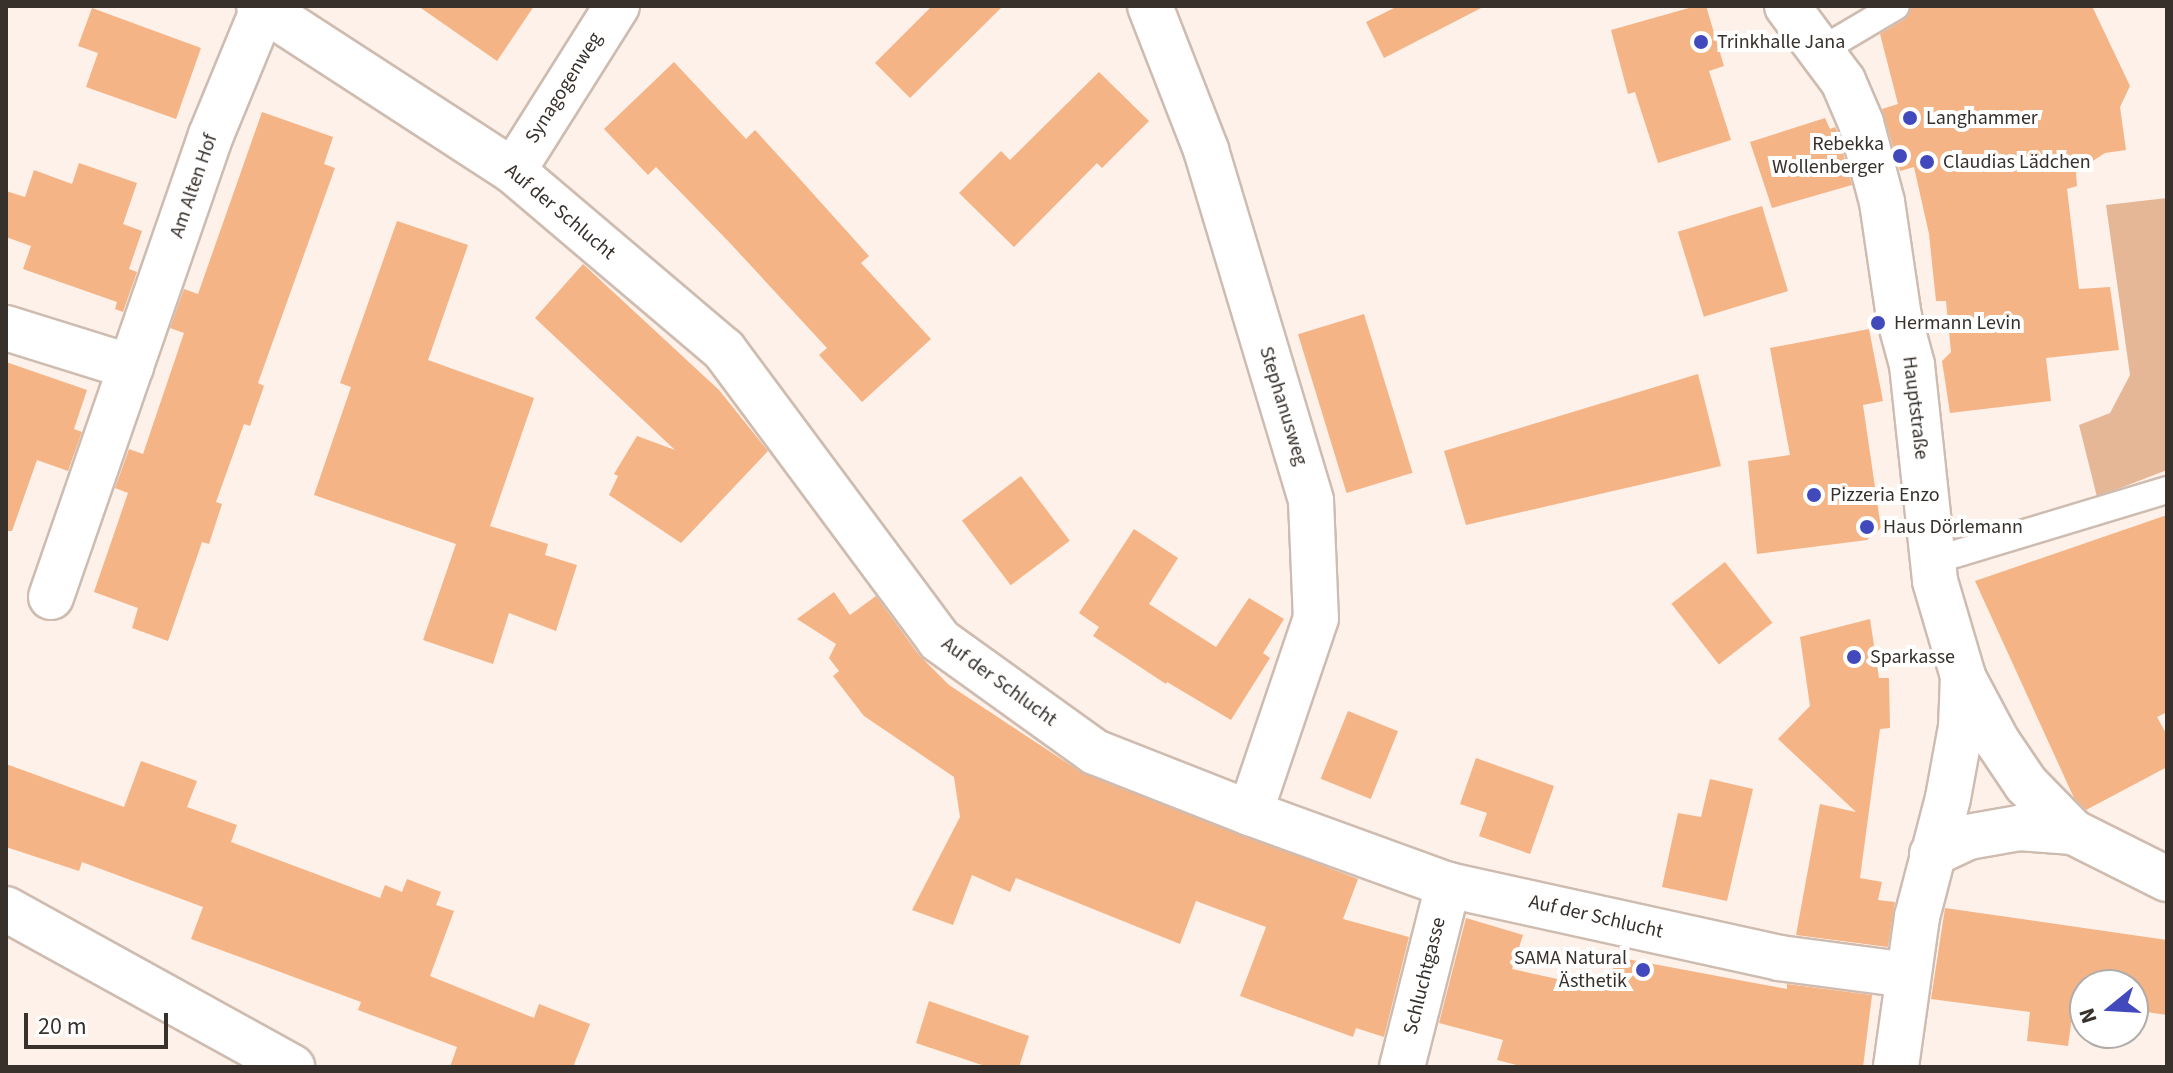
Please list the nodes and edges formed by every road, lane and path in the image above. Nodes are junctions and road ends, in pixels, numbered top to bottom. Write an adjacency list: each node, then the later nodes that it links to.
1 (617, 6): 7 (street, Synagogenweg)
2 (1150, 6): 14 (street, Stephanusweg)
3 (1787, 6): 6 (street, Hauptstraße)
4 (1896, 6): 6 (lane)
5 (261, 7): 7 (street, Auf der Schlucht); 9 (street, Am Alten Hof)
6 (1820, 51): 11 (street, Hauptstraße)
7 (513, 171): 14 (street, Auf der Schlucht)
8 (6, 328): 9 (street)
9 (131, 367): 12 (street, Am Alten Hof)
10 (2167, 490): 11 (lane)
11 (1932, 561): 13 (street, Hauptstraße)
12 (51, 597)
13 (1963, 676): 15 (street); 16 (street, Hauptstraße)
14 (1250, 813): 18 (street, Auf der Schlucht)
15 (2073, 832): 16 (street); 17 (street)
16 (1932, 854): 20 (street, Hauptstraße)
17 (2167, 879)
18 (1448, 885): 20 (street, Auf der Schlucht); 22 (street, Schluchtgasse)
19 (6, 909): 21 (street)
20 (1908, 975): 23 (street, Hauptstraße)
21 (292, 1067)
22 (1402, 1067)
23 (1896, 1067)

